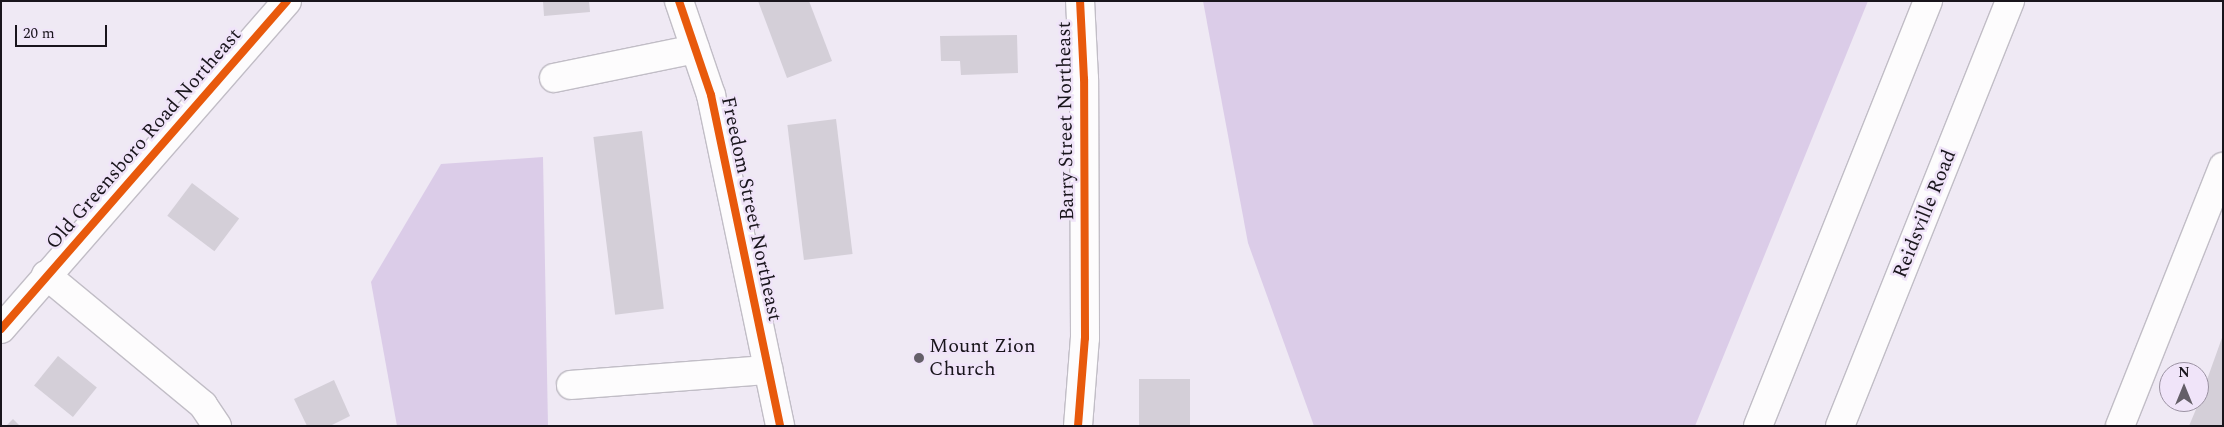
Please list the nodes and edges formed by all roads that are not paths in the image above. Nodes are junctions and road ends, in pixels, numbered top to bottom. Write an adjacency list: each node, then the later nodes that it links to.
1 (287, 1): 9 (main road, Old Greensboro Road Northeast)
2 (679, 1): 6 (main road, Freedom Street Northeast)
3 (1080, 1): 15 (main road, Barry Street Northeast)
4 (1928, 1): 16 (main road)
5 (2010, 1): 17 (main road, Reidsville Road)
6 (695, 49): 7 (main road); 11 (main road, Freedom Street Northeast)
7 (554, 78)
8 (2223, 167): 18 (main road)
9 (46, 275): 10 (main road, Old Greensboro Road Northeast); 13 (main road)
10 (1, 329)
11 (768, 370): 12 (main road); 14 (main road, Freedom Street Northeast)
12 (571, 384)
13 (217, 426)
14 (780, 426)
15 (1078, 426)
16 (1758, 426)
17 (1840, 426)
18 (2120, 426)

